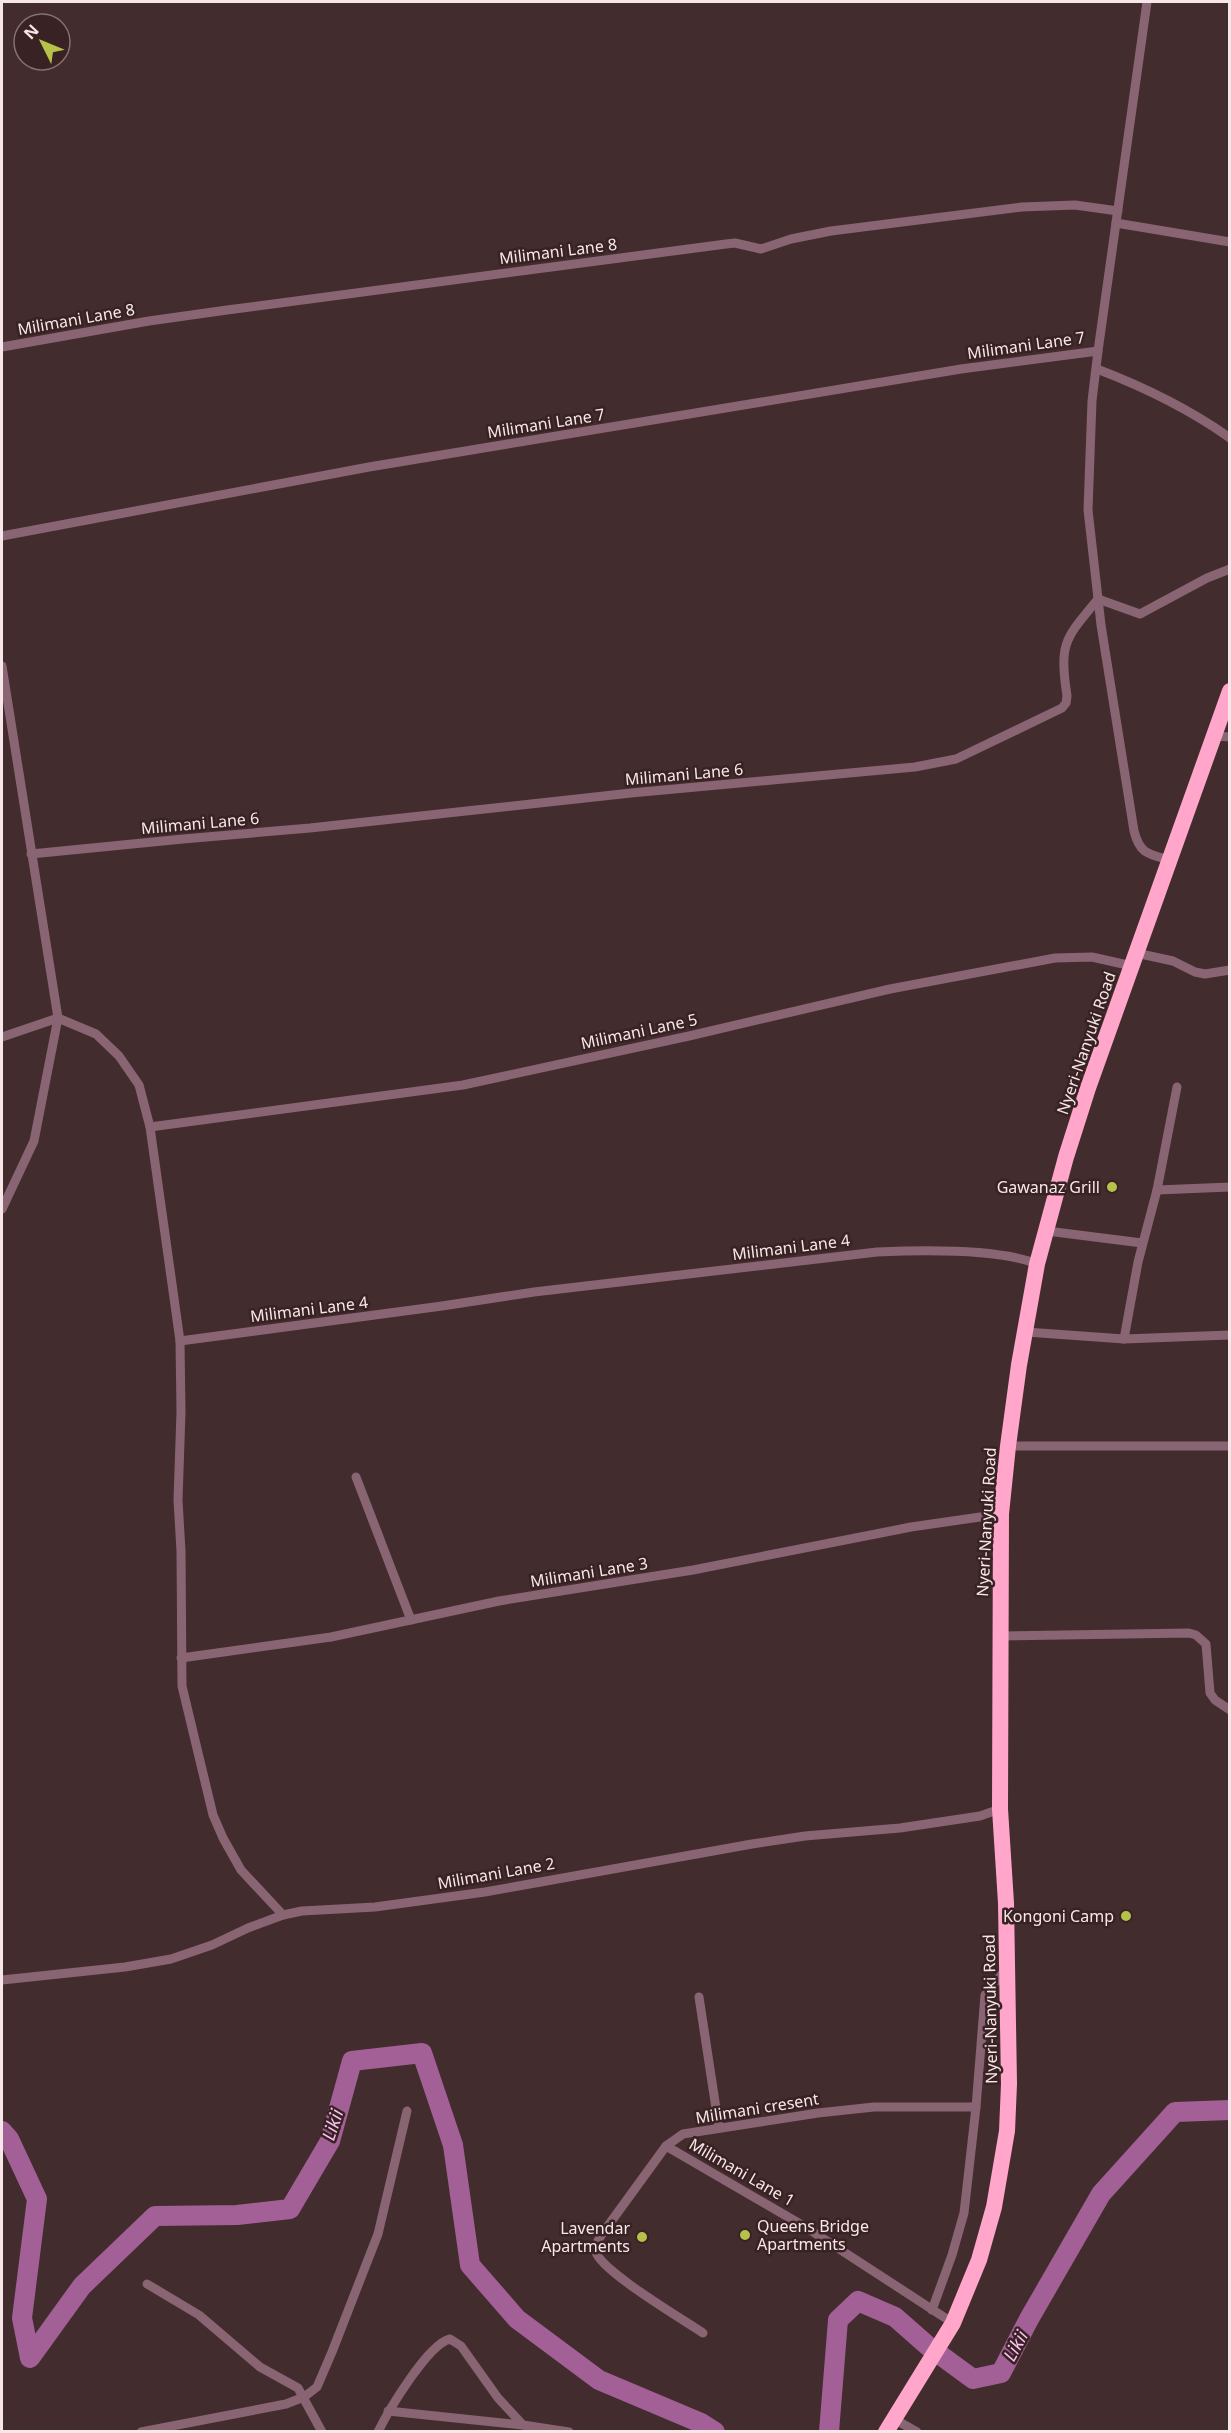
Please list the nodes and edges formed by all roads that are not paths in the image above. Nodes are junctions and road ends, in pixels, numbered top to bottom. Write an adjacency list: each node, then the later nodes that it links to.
1 (1147, 2): 2 (street)
2 (1118, 211): 3 (street); 5 (street, Milimani Lane 8)
3 (1116, 223): 4 (street); 6 (street)
4 (1230, 242)
5 (2, 347)
6 (1098, 351): 7 (street); 9 (street, Milimani Lane 7)
7 (1097, 369): 8 (street); 11 (street)
8 (1230, 438)
9 (2, 536)
10 (1230, 569): 11 (street)
11 (1098, 599): 15 (street, Milimani Lane 6); 16 (street)
12 (2, 666): 15 (street)
13 (1230, 692): 14 (highway, Nyeri-Nanyuki Road)
14 (1222, 737): 16 (highway, Nyeri-Nanyuki Road)
15 (31, 854): 19 (street)
16 (1169, 860): 17 (highway, Nyeri-Nanyuki Road)
17 (1134, 960): 18 (street, Milimani Lane 5); 22 (street, Milimani Lane 5); 26 (highway, Nyeri-Nanyuki Road)
18 (1230, 970)
19 (58, 1018): 20 (street); 22 (street); 25 (street)
20 (2, 1037)
21 (1177, 1087): 24 (street)
22 (150, 1127): 32 (street)
23 (1230, 1187): 24 (street)
24 (1157, 1190): 27 (street)
25 (2, 1209)
26 (1047, 1231): 27 (street); 28 (highway, Nyeri-Nanyuki Road)
27 (1143, 1243): 31 (street)
28 (1037, 1264): 29 (highway, Nyeri-Nanyuki Road); 32 (street, Milimani Lane 4)
29 (1026, 1332): 31 (street); 33 (highway, Nyeri-Nanyuki Road)
30 (1230, 1335): 31 (street)
31 (1124, 1339)
32 (180, 1341): 39 (street)
33 (1008, 1446): 34 (street); 36 (highway, Nyeri-Nanyuki Road)
34 (1230, 1446)
35 (356, 1477): 37 (street)
36 (1001, 1514): 37 (street, Milimani Lane 3); 38 (highway, Nyeri-Nanyuki Road)
37 (411, 1620): 39 (street, Milimani Lane 3)
38 (1000, 1636): 40 (street); 41 (highway, Nyeri-Nanyuki Road)
39 (181, 1658): 42 (street)
40 (1230, 1710)
41 (1000, 1809): 42 (street, Milimani Lane 2); 43 (highway, Nyeri-Nanyuki Road)
42 (283, 1915): 44 (street, Milimani Lane 2)
43 (1007, 1969): 46 (street); 52 (highway, Nyeri-Nanyuki Road)
44 (2, 1980)
45 (699, 1997): 48 (street)
46 (976, 2107): 48 (street, Milimani cresent); 51 (street)
47 (406, 2111): 54 (street)
48 (719, 2128): 49 (street, Milimani cresent)
49 (666, 2146): 51 (street, Milimani Lane 1); 53 (street, Milimani cresent)
50 (147, 2284): 54 (street)
51 (932, 2310): 52 (street, Milimani Lane 1)
52 (953, 2323): 57 (highway, Nyeri-Nanyuki Road)
53 (704, 2333)
54 (304, 2397): 58 (street); 59 (street)
55 (388, 2411): 56 (street); 56 (street); 60 (street)
56 (523, 2425): 61 (street)
57 (890, 2426): 62 (street)
58 (141, 2432)
59 (322, 2432)
60 (378, 2432)
61 (569, 2432)
62 (917, 2432)

